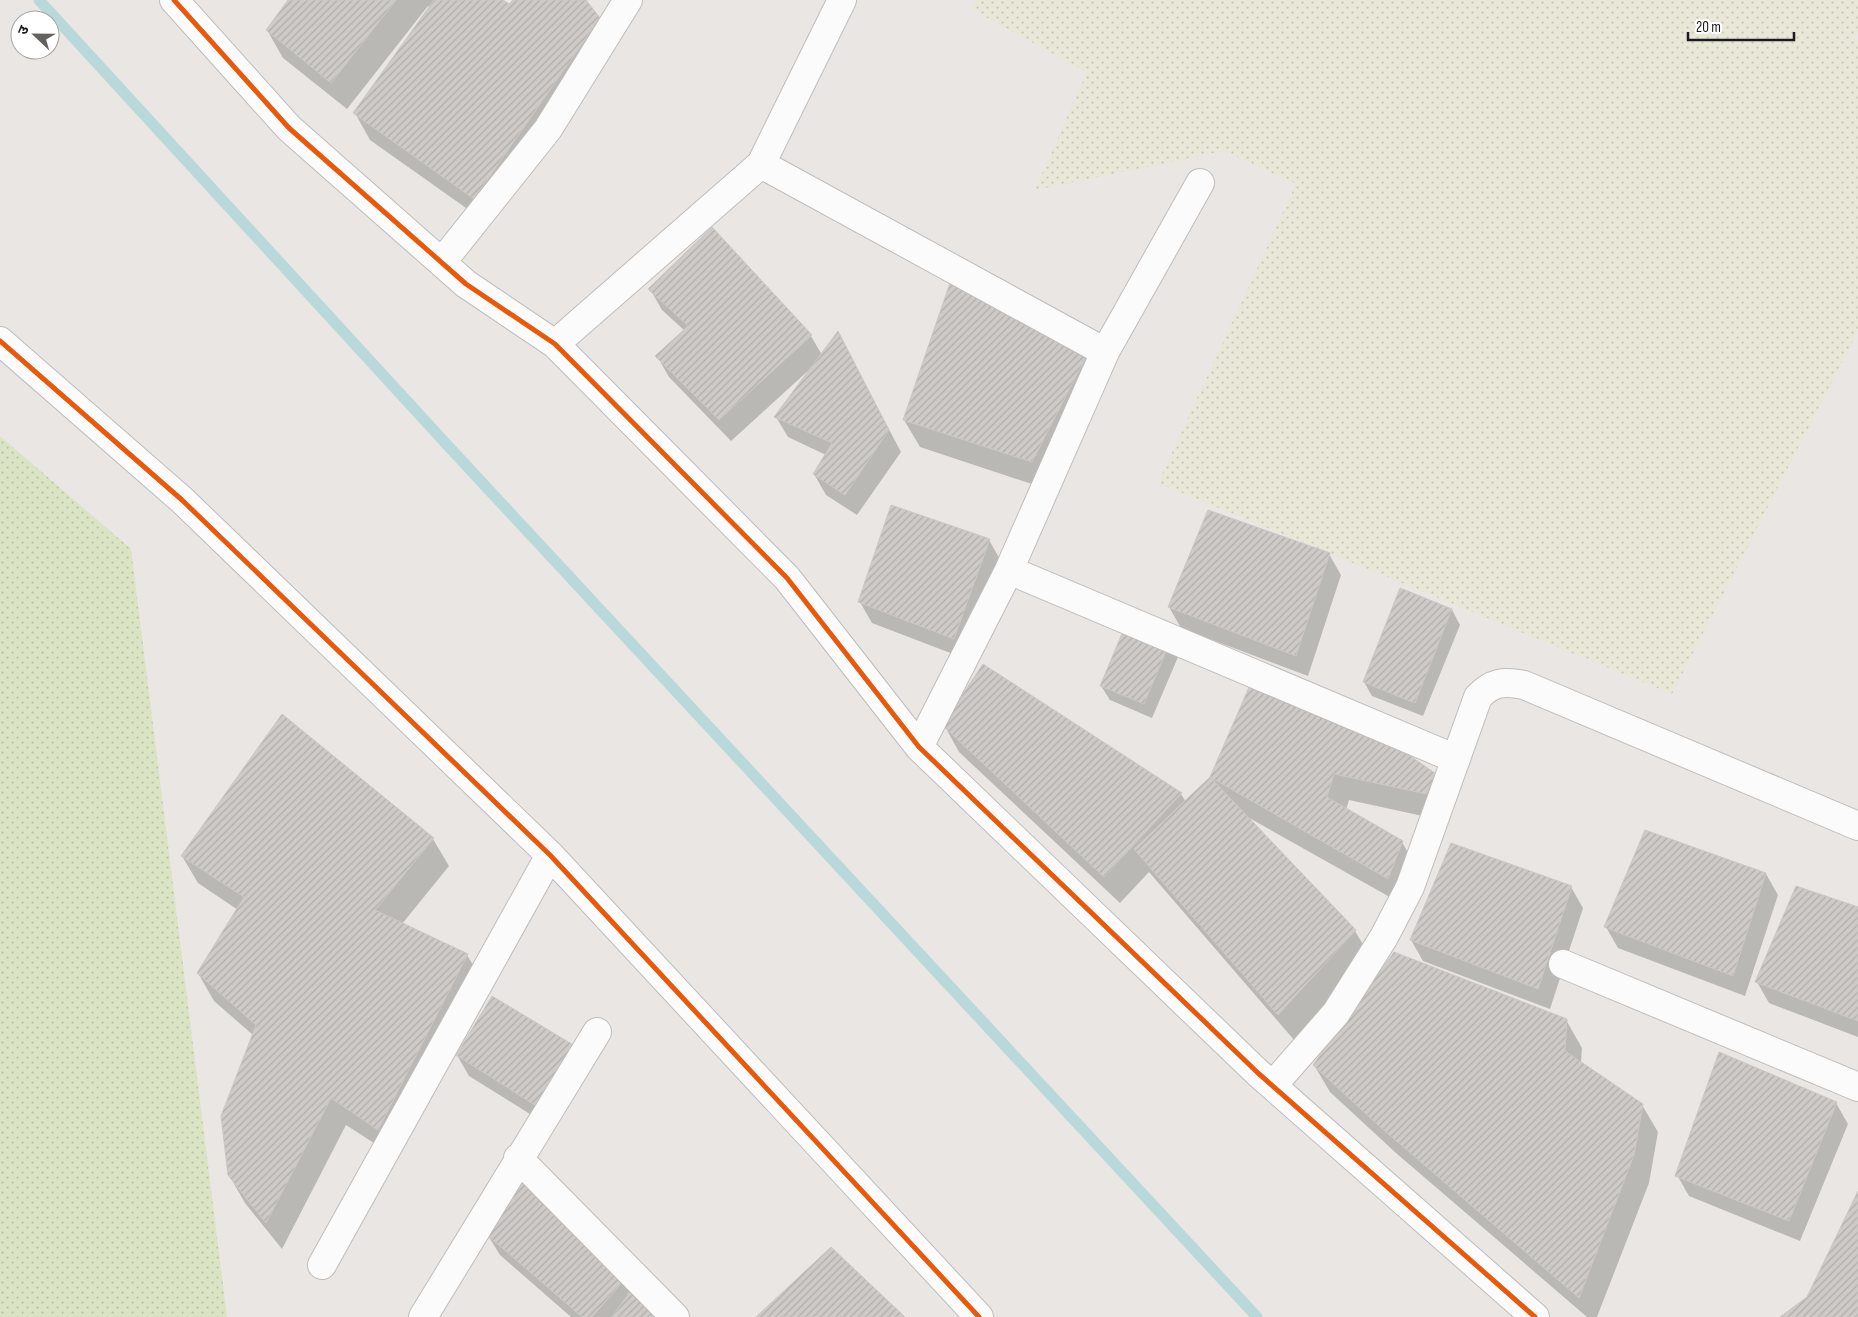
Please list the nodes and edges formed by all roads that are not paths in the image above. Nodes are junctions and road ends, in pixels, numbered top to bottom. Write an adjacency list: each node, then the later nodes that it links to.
1 (174, 0): 6 (street)
2 (628, 0): 6 (street)
3 (842, 0): 4 (street)
4 (761, 164): 8 (street); 9 (street)
5 (1200, 183): 9 (street)
6 (442, 262): 8 (street)
7 (0, 341): 14 (street)
8 (555, 344): 11 (street)
9 (1105, 352): 10 (street)
10 (1008, 570): 11 (street); 12 (street)
11 (919, 747): 17 (street)
12 (1456, 759): 13 (street); 17 (street)
13 (1858, 826)
14 (550, 855): 20 (street); 23 (street)
15 (1562, 964): 18 (street)
16 (597, 1032): 19 (street)
17 (1273, 1085): 24 (street)
18 (1858, 1087)
19 (518, 1158): 21 (street); 22 (street)
20 (322, 1265)
21 (423, 1317)
22 (675, 1317)
23 (979, 1317)
24 (1534, 1317)

